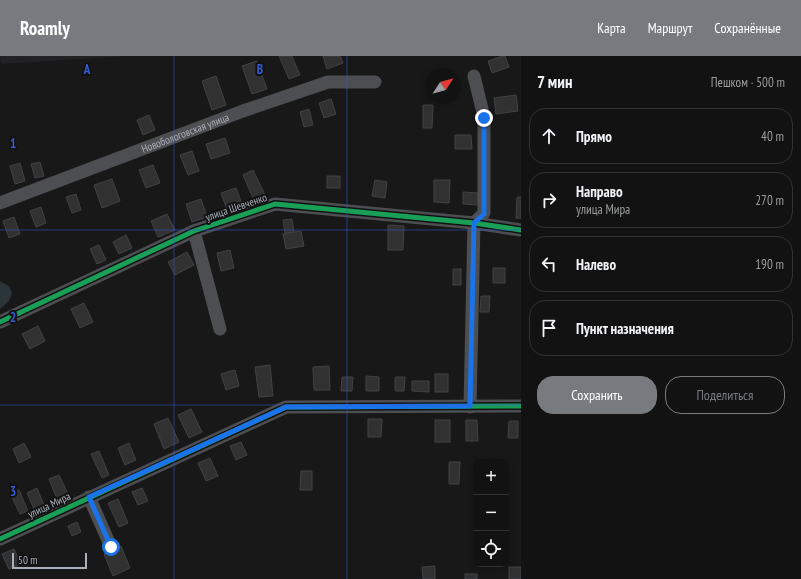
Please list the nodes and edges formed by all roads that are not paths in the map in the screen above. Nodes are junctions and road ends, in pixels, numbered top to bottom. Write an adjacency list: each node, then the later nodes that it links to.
1 (474, 76): 4 (street)
2 (375, 82): 3 (street, Новобологовская улица)
3 (0, 203)
4 (474, 223): 5 (street, улица Шевченко); 6 (street, улица Шевченко); 9 (street)
5 (521, 230)
6 (194, 231): 7 (street, улица Шевченко); 8 (street)
7 (0, 322)
8 (220, 329)
9 (470, 406): 10 (street, улица Мира); 11 (street, улица Мира)
10 (521, 406)
11 (89, 497): 12 (street, улица Мира); 13 (street)
12 (0, 539)
13 (111, 547)

